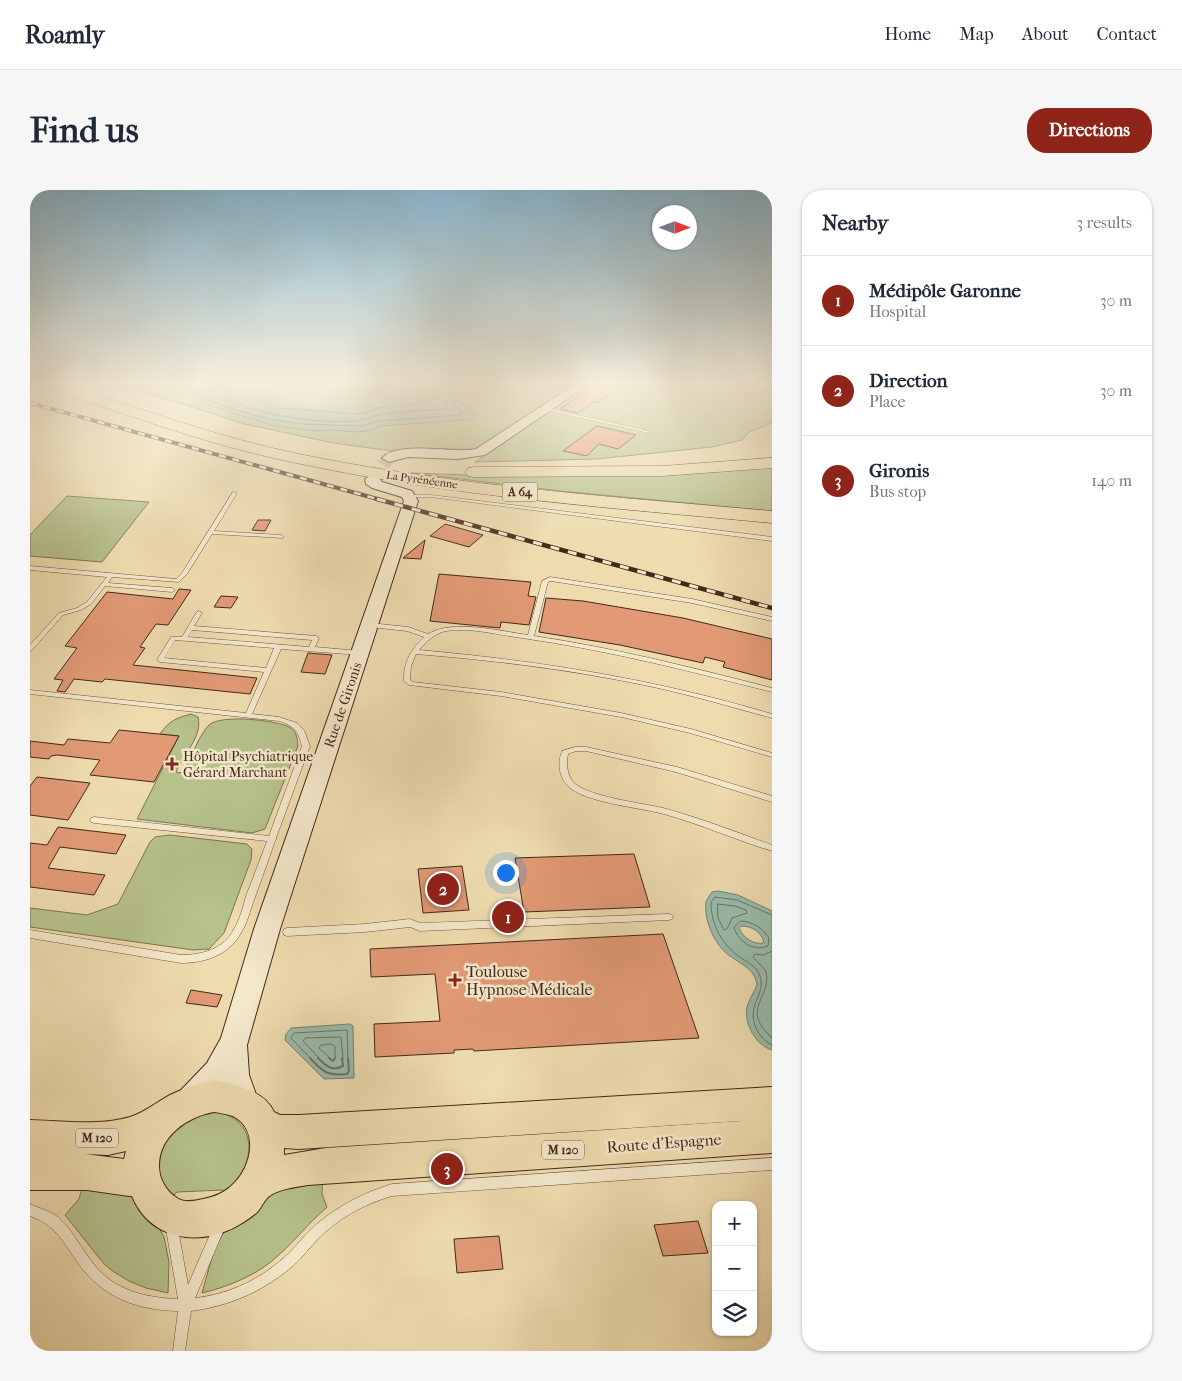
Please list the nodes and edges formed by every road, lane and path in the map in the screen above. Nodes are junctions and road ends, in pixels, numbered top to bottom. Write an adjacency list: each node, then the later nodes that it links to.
1 (220, 439): 11 (highway, La Pyrénéenne / A 64)
2 (262, 439): 7 (highway, La Pyrénéenne / A 64)
3 (501, 439): 5 (street)
4 (772, 447): 7 (highway)
5 (389, 458)
6 (772, 463): 7 (highway)
7 (625, 470)
8 (372, 479): 10 (street)
9 (235, 493): 12 (lane)
10 (410, 496): 14 (lane); 21 (street, Rue de Gironis)
11 (772, 516)
12 (211, 532): 13 (lane); 16 (lane)
13 (281, 538)
14 (772, 539)
15 (30, 568): 16 (lane)
16 (110, 575): 17 (lane)
17 (104, 584): 18 (lane); 27 (lane)
18 (172, 590)
19 (199, 613): 22 (lane)
20 (772, 619): 24 (lane)
21 (370, 625): 23 (lane); 30 (street, Rue de Gironis)
22 (190, 628): 25 (lane); 28 (lane)
23 (430, 636): 24 (lane); 29 (lane)
24 (531, 637): 32 (lane)
25 (184, 638): 26 (lane); 31 (lane)
26 (278, 647): 28 (lane); 31 (lane)
27 (30, 649)
28 (311, 649): 30 (lane)
29 (415, 652): 35 (lane); 36 (lane)
30 (360, 653): 44 (street, Rue de Gironis)
31 (268, 670): 34 (lane)
32 (772, 690)
33 (30, 692): 34 (lane)
34 (248, 716): 39 (lane)
35 (772, 716)
36 (772, 755)
37 (772, 799): 40 (lane)
38 (94, 820): 39 (lane)
39 (273, 839): 43 (lane)
40 (772, 848)
41 (669, 917): 42 (lane)
42 (287, 932)
43 (30, 934)
44 (234, 1042): 45 (street, Rue de Gironis); 47 (street, Rue de Gironis)
45 (192, 1100): 47 (main road); 48 (main road)
46 (772, 1102): 47 (main road)
47 (253, 1114): 54 (main road)
48 (162, 1120): 50 (main road, M 120); 53 (main road)
49 (772, 1136): 54 (main road, Route d'Espagne / M 120)
50 (30, 1137)
51 (772, 1164): 58 (lane)
52 (30, 1172): 53 (main road)
53 (143, 1182): 57 (main road)
54 (259, 1183): 56 (main road)
55 (30, 1210): 58 (lane)
56 (230, 1211): 57 (main road); 58 (lane)
57 (169, 1214): 58 (lane)
58 (185, 1306): 59 (lane)
59 (179, 1351)

